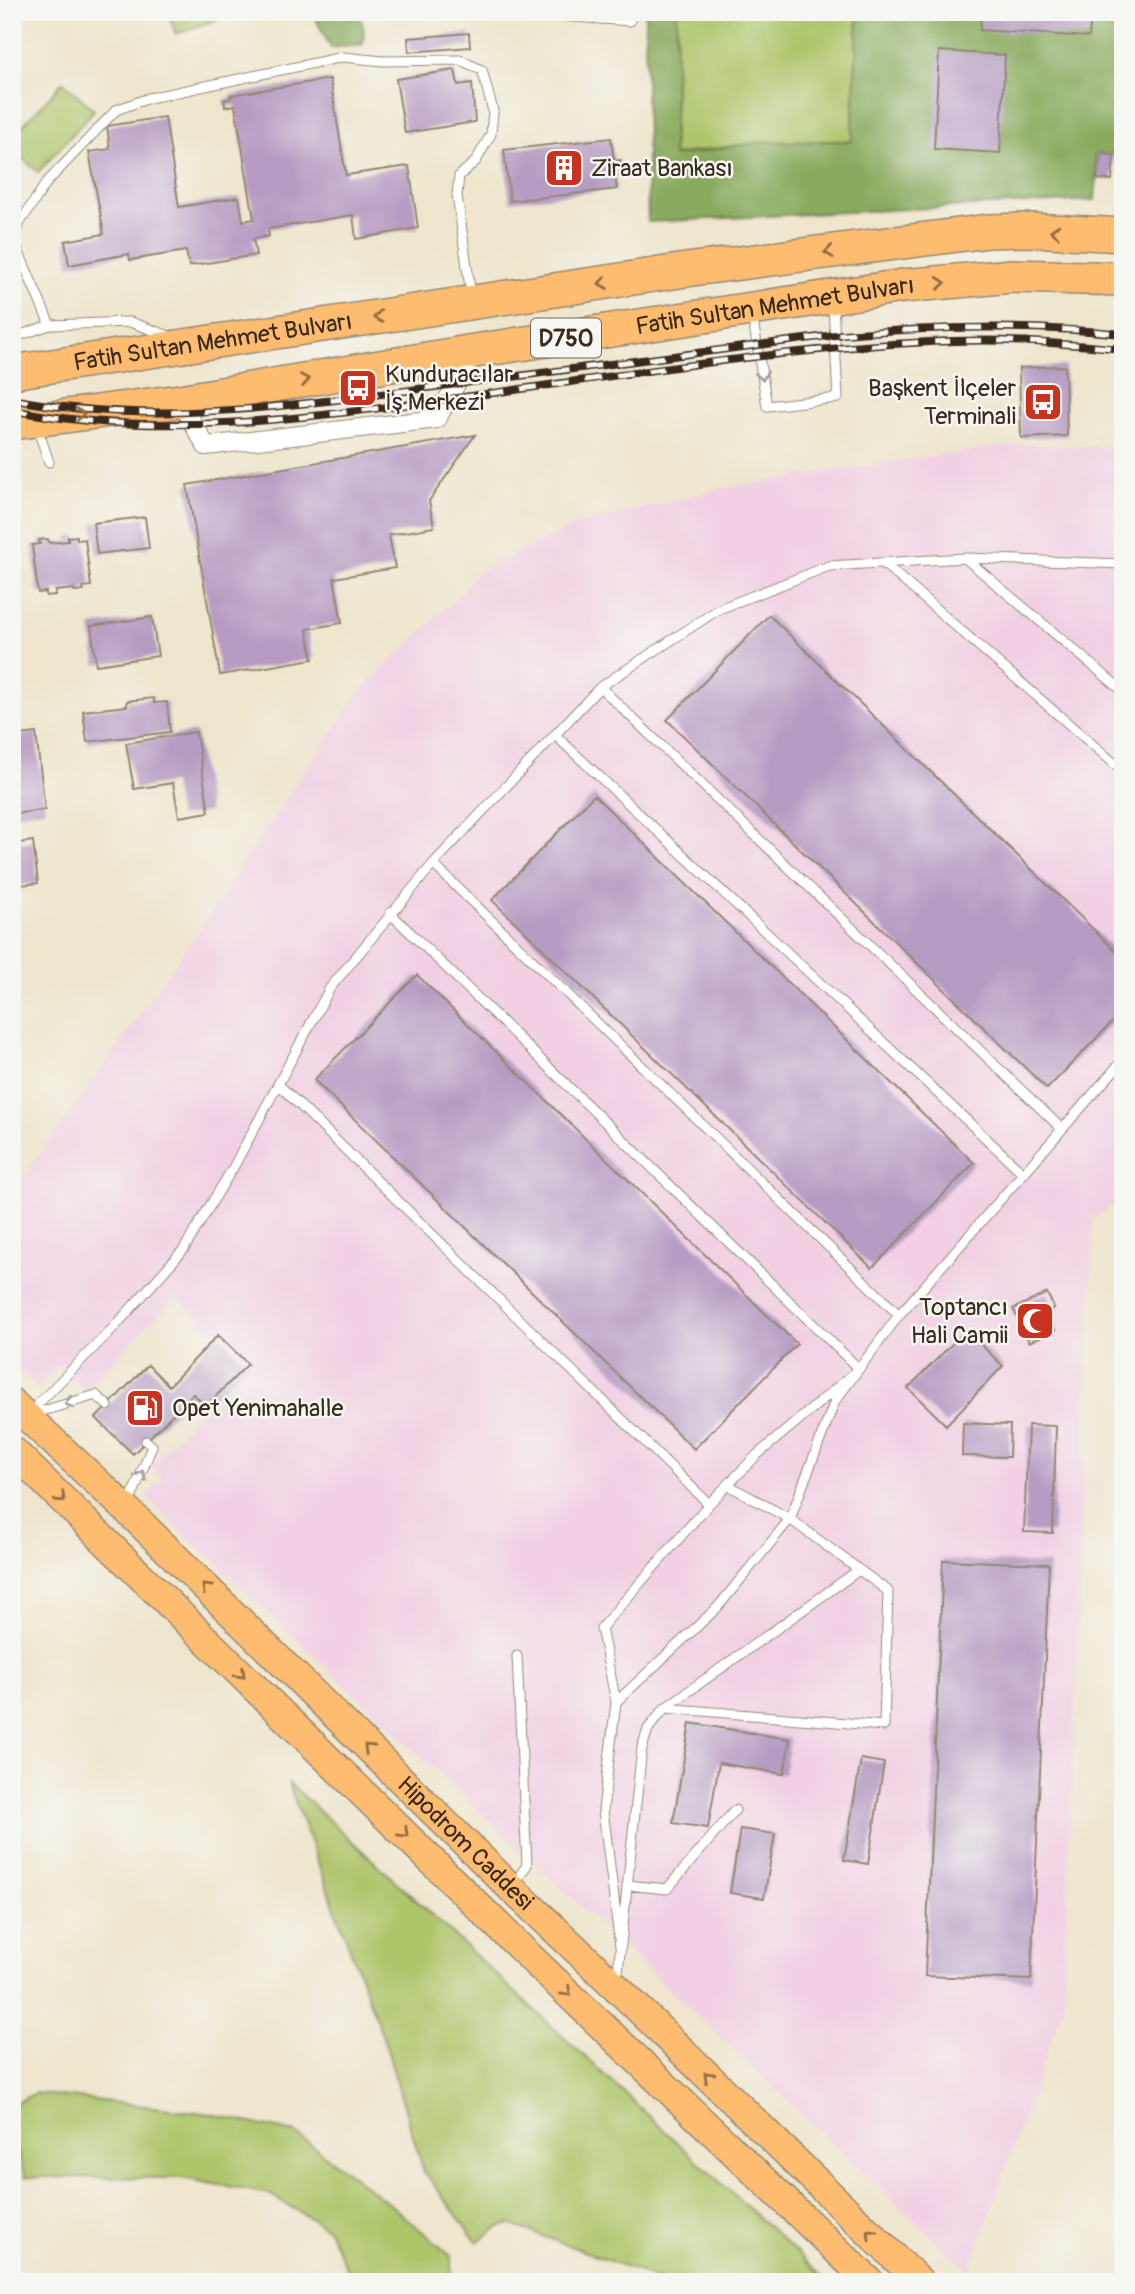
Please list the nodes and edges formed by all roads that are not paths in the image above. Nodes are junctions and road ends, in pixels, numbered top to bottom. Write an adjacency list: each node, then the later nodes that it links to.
1 (502, 12): 2 (lane)
2 (630, 12)
3 (1123, 173): 4 (lane)
4 (1121, 235): 7 (highway, Fatih Sultan Mehmet Bulvarı / D750, one-way to 7)
5 (1123, 279): 6 (highway, Fatih Sultan Mehmet Bulvarı / D750, one-way to 5)
6 (833, 297): 8 (highway, Fatih Sultan Mehmet Bulvarı / D750); 8 (lane, one-way to 6)
7 (472, 303): 9 (lane); 11 (highway, Fatih Sultan Mehmet Bulvarı / D750, one-way to 11)
8 (751, 309): 12 (highway, Fatih Sultan Mehmet Bulvarı / D750)
9 (50, 325): 10 (lane); 11 (lane)
10 (12, 338)
11 (193, 345): 13 (highway, Fatih Sultan Mehmet Bulvarı / D750)
12 (474, 351): 14 (highway, Fatih Sultan Mehmet Bulvarı / D750, one-way to 12); 14 (street)
13 (12, 372)
14 (180, 401): 15 (highway, Fatih Sultan Mehmet Bulvarı / D750, one-way to 14)
15 (24, 421): 16 (lane)
16 (49, 462)
17 (965, 558): 18 (lane); 19 (lane); 21 (lane)
18 (883, 563): 20 (lane); 23 (lane)
19 (1123, 564)
20 (600, 687): 22 (lane); 28 (lane)
21 (1123, 691)
22 (555, 735): 24 (lane); 29 (lane)
23 (1123, 771)
24 (433, 864): 25 (lane); 30 (lane)
25 (390, 914): 27 (lane); 31 (lane)
26 (1123, 1060): 28 (lane)
27 (279, 1085): 33 (lane); 37 (lane)
28 (1062, 1129): 29 (lane)
29 (1023, 1173): 30 (lane)
30 (899, 1315): 31 (lane)
31 (859, 1369): 36 (lane); 39 (lane)
32 (108, 1406): 33 (lane, one-way to 33)
33 (19, 1409): 38 (main road, Hipodrom Caddesi)
34 (146, 1441): 38 (lane, one-way to 34)
35 (12, 1450): 49 (main road, Hipodrom Caddesi, one-way to 49)
36 (728, 1485): 37 (lane); 39 (lane)
37 (709, 1504): 42 (lane)
38 (127, 1510): 46 (main road, Hipodrom Caddesi, one-way to 38)
39 (790, 1519): 40 (lane); 42 (lane)
40 (859, 1570): 43 (lane); 43 (lane)
41 (517, 1657): 46 (lane)
42 (616, 1702): 47 (lane)
43 (665, 1708): 45 (lane)
44 (735, 1810): 45 (lane)
45 (627, 1885): 47 (lane)
46 (511, 1888): 48 (main road, Hipodrom Caddesi)
47 (620, 1947): 48 (lane)
48 (616, 1987): 50 (main road, Hipodrom Caddesi, one-way to 48)
49 (870, 2282)
50 (920, 2282)

